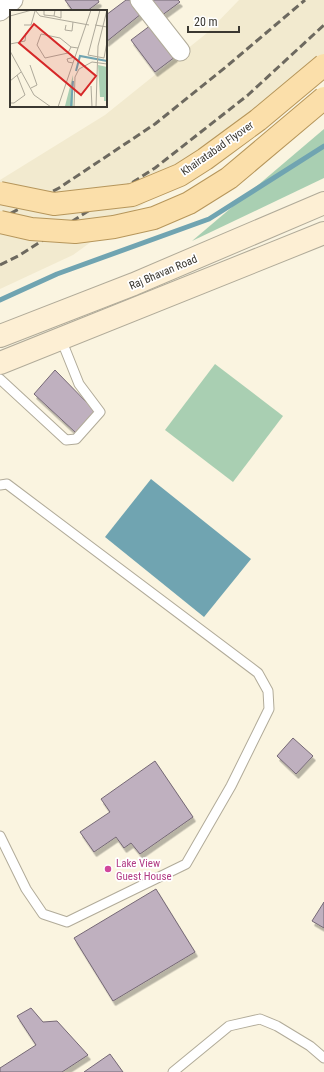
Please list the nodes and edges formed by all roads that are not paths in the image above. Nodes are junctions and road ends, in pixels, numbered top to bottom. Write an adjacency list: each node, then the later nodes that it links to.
1 (13, 0): 3 (street)
2 (140, 0): 4 (street)
3 (0, 11)
4 (180, 51)
5 (324, 66): 7 (main road, Khairatabad Flyover, bridge)
6 (324, 98): 9 (main road, bridge)
7 (0, 193)
8 (324, 203): 11 (main road, Raj Bhavan Road)
9 (0, 222)
10 (324, 233): 12 (main road)
11 (0, 336)
12 (61, 339): 13 (main road); 14 (lane)
13 (0, 363)
14 (0, 379)
15 (0, 485): 16 (lane)
16 (0, 836)
17 (324, 1058): 18 (lane)
18 (173, 1072)

